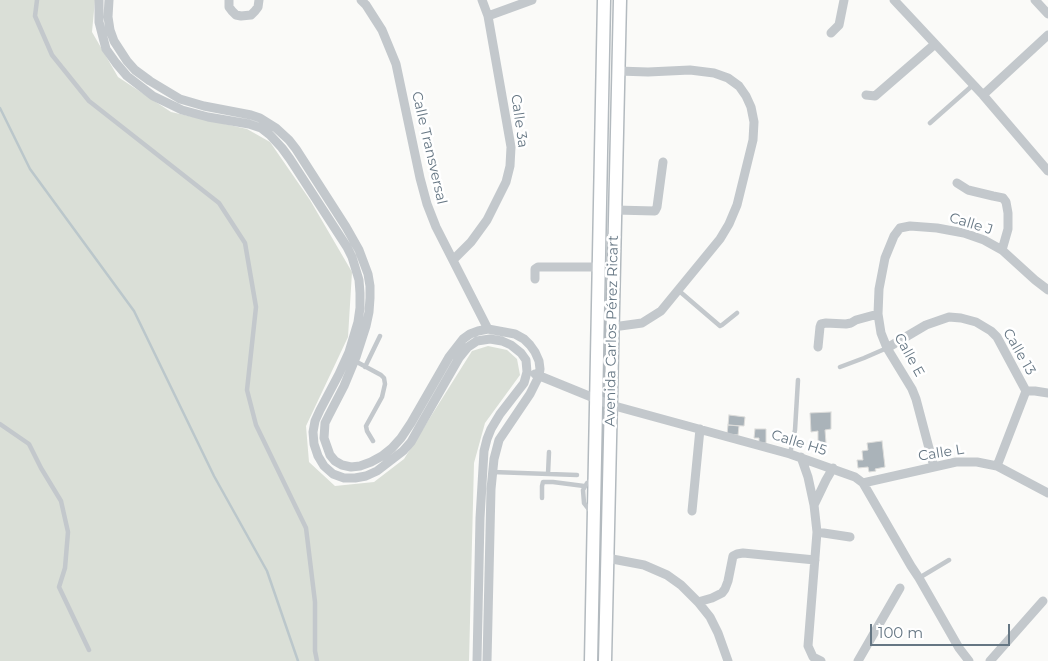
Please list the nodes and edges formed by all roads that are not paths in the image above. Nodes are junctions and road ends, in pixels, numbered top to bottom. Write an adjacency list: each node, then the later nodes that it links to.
1 (37, 0): 84 (lane)
2 (99, 0): 25 (street)
3 (109, 0): 24 (street)
4 (229, 0): 5 (street)
5 (259, 0)
6 (361, 0): 32 (street, Calle Transversal)
7 (482, 0): 15 (street, Calle 3a)
8 (532, 0): 15 (street)
9 (604, 0): 33 (main road, Avenida Carlos Pérez Ricart)
10 (620, 0): 19 (main road, Avenida Carlos Pérez Ricart)
11 (844, 0): 16 (street)
12 (894, 0): 18 (street)
13 (1035, 0): 14 (street)
14 (1048, 14)
15 (488, 16): 32 (street, Calle 3a)
16 (831, 32)
17 (1048, 35): 22 (street)
18 (935, 44): 20 (street); 21 (street)
19 (618, 71): 29 (main road, Avenida Carlos Pérez Ricart); 35 (street)
20 (973, 85): 22 (street); 23 (lane)
21 (866, 95)
22 (983, 95): 27 (street)
23 (930, 123)
24 (290, 140): 25 (street); 46 (street)
25 (282, 148): 43 (street)
26 (663, 162): 29 (street)
27 (1048, 171)
28 (957, 183): 31 (street)
29 (615, 210): 39 (main road, Avenida Carlos Pérez Ricart)
30 (900, 228): 31 (street, Calle J); 38 (street, Calle E)
31 (1002, 250): 36 (street, Calle J)
32 (453, 260): 40 (street, Calle Transversal)
33 (598, 267): 34 (street); 54 (main road, Avenida Carlos Pérez Ricart)
34 (535, 279)
35 (678, 290): 37 (lane); 39 (street)
36 (1048, 290)
37 (737, 313)
38 (878, 314): 44 (street); 45 (street, Calle E)
39 (613, 327): 55 (main road, Avenida Carlos Pérez Ricart)
40 (488, 329): 42 (street); 50 (street)
41 (380, 336): 47 (lane)
42 (463, 339): 43 (street); 46 (street)
43 (468, 347): 49 (street)
44 (818, 347)
45 (887, 348): 48 (lane); 52 (street, Calle 13); 63 (street, Calle E)
46 (355, 361): 47 (lane)
47 (365, 367): 58 (lane)
48 (840, 367)
49 (527, 372): 50 (street, Calle H5); 85 (street)
50 (539, 376): 54 (street, Calle H5); 65 (street)
51 (798, 380): 60 (lane)
52 (1026, 392): 53 (street); 62 (street, Calle 13)
53 (1048, 393)
54 (595, 398): 55 (street, Calle H5); 68 (main road, Avenida Carlos Pérez Ricart)
55 (611, 405): 57 (street, Calle H5); 76 (main road, Avenida Carlos Pérez Ricart)
56 (0, 424): 83 (lane)
57 (700, 430): 60 (street, Calle H5); 73 (street)
58 (373, 441)
59 (548, 452): 66 (lane)
60 (790, 454): 61 (street, Calle H5)
61 (801, 457): 64 (street, Calle H5); 72 (street)
62 (997, 466): 63 (street, Calle L); 70 (street, Calle L)
63 (934, 467): 69 (street, Calle L)
64 (833, 468): 69 (street, Calle H5); 72 (street)
65 (493, 472): 66 (lane); 86 (street)
66 (548, 474): 67 (lane)
67 (577, 475)
68 (589, 482): 71 (lane); 87 (main road, Avenida Carlos Pérez Ricart)
69 (863, 483): 79 (street)
70 (1048, 492)
71 (542, 498)
72 (814, 505): 74 (street)
73 (692, 511)
74 (818, 532): 75 (street); 77 (street)
75 (850, 537)
76 (607, 558): 82 (street); 88 (main road, Avenida Carlos Pérez Ricart)
77 (815, 560): 82 (street); 90 (street)
78 (949, 560): 79 (lane)
79 (920, 578): 92 (street)
80 (900, 588): 91 (street)
81 (1043, 601): 93 (street)
82 (698, 602): 89 (street)
83 (89, 650)
84 (316, 661)
85 (477, 661)
86 (487, 661)
87 (591, 661)
88 (605, 661)
89 (728, 661)
90 (821, 661)
91 (858, 661)
92 (969, 661)
93 (990, 661)

